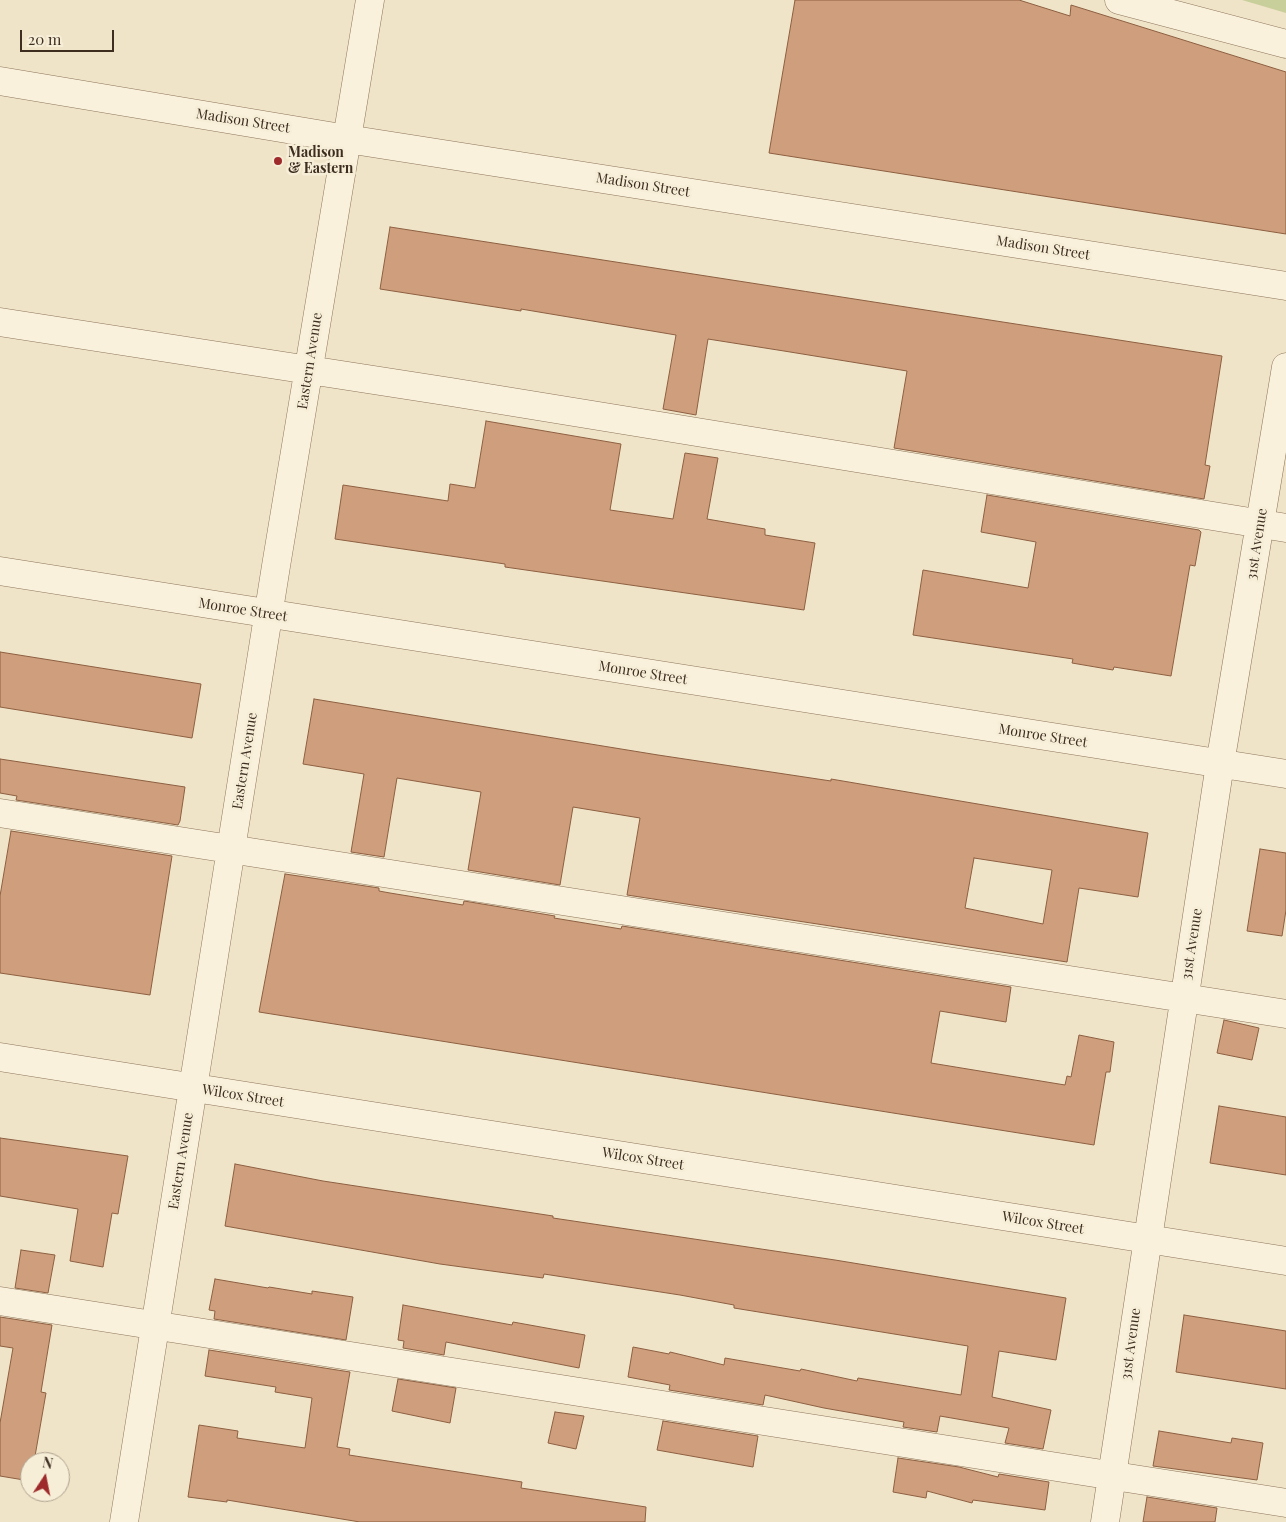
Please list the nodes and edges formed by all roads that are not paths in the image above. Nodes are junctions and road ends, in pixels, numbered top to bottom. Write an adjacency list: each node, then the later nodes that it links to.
1 (370, 0): 5 (street, Eastern Avenue)
2 (1119, 0): 3 (street)
3 (1286, 44)
4 (0, 81): 5 (street, Madison Street)
5 (347, 139): 6 (street, Madison Street); 9 (street, Eastern Avenue)
6 (1286, 286)
7 (0, 322): 9 (street)
8 (1286, 367): 10 (street, 31st Avenue)
9 (308, 370): 10 (street); 12 (street, Eastern Avenue)
10 (1273, 526): 13 (street, 31st Avenue)
11 (0, 571): 12 (street, Monroe Street)
12 (268, 614): 13 (street, Monroe Street); 16 (street, Eastern Avenue)
13 (1220, 764): 14 (street, Monroe Street); 17 (street, 31st Avenue)
14 (1286, 774)
15 (0, 813): 16 (street)
16 (230, 850): 17 (street); 20 (street, Eastern Avenue)
17 (1184, 997): 18 (street); 21 (street, 31st Avenue)
18 (1286, 1014)
19 (0, 1057): 20 (street, Wilcox Street)
20 (192, 1088): 21 (street, Wilcox Street); 24 (street, Eastern Avenue)
21 (1146, 1239): 22 (street, Wilcox Street); 25 (street, 31st Avenue)
22 (1286, 1261)
23 (0, 1301): 24 (street)
24 (155, 1326): 25 (street); 27 (street, Eastern Avenue)
25 (1112, 1475): 26 (street); 28 (street, 31st Avenue)
26 (1286, 1503)
27 (124, 1522)
28 (1105, 1522)

